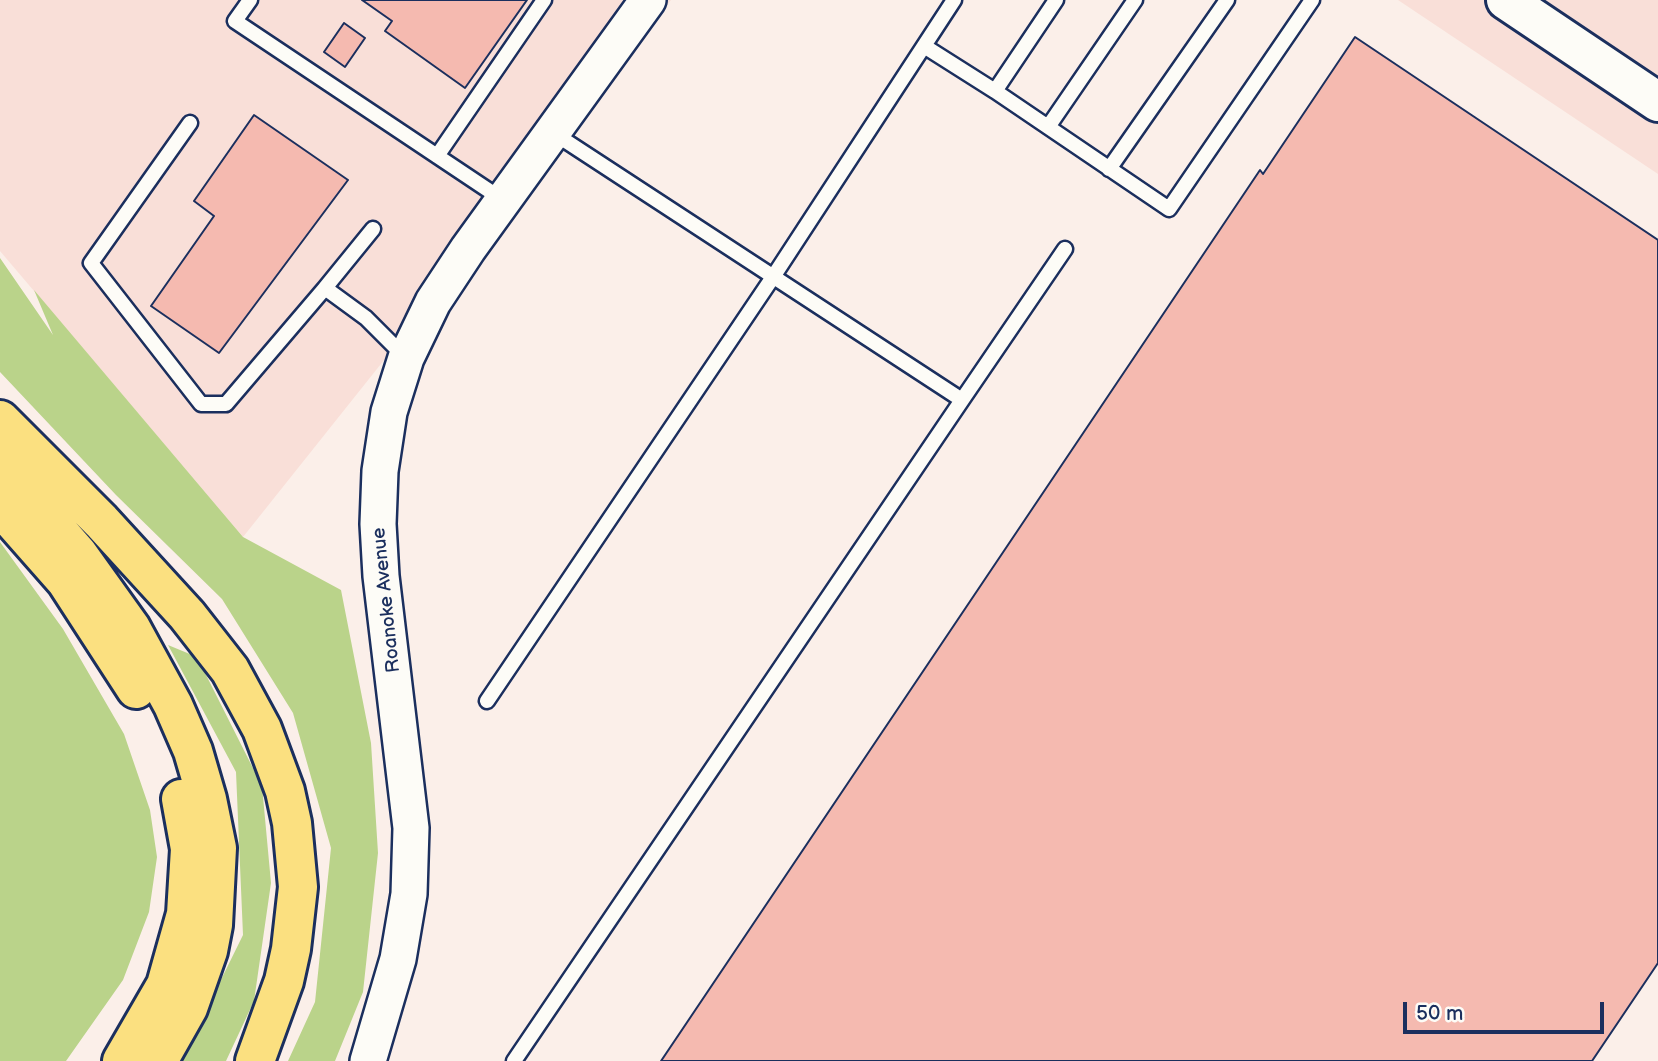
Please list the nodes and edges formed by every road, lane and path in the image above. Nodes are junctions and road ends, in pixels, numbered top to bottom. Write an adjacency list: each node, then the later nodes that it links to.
1 (250, 0): 16 (lane)
2 (544, 0): 16 (lane)
3 (648, 0): 15 (street, Roanoke Avenue)
4 (954, 0): 10 (lane)
5 (1056, 0): 11 (lane)
6 (1135, 0): 14 (lane)
7 (1227, 0): 17 (lane)
8 (1312, 0): 17 (lane)
9 (1506, 0): 12 (main road)
10 (924, 46): 11 (lane); 21 (lane)
11 (995, 91): 14 (lane)
12 (1652, 92)
13 (190, 123): 22 (lane)
14 (1048, 127): 17 (lane)
15 (552, 132): 18 (street, Roanoke Avenue); 21 (lane)
16 (437, 156): 18 (lane)
17 (1110, 169)
18 (503, 200): 23 (street, Roanoke Avenue)
19 (373, 229): 22 (lane)
20 (1065, 249): 24 (lane)
21 (773, 276): 24 (lane); 28 (lane)
22 (324, 288): 23 (lane)
23 (407, 358): 31 (street, Roanoke Avenue)
24 (962, 400): 32 (lane)
25 (0, 420): 30 (highway)
26 (0, 465): 29 (highway)
27 (0, 506): 29 (highway)
28 (487, 701)
29 (132, 1059)
30 (255, 1061)
31 (368, 1061)
32 (514, 1061)

